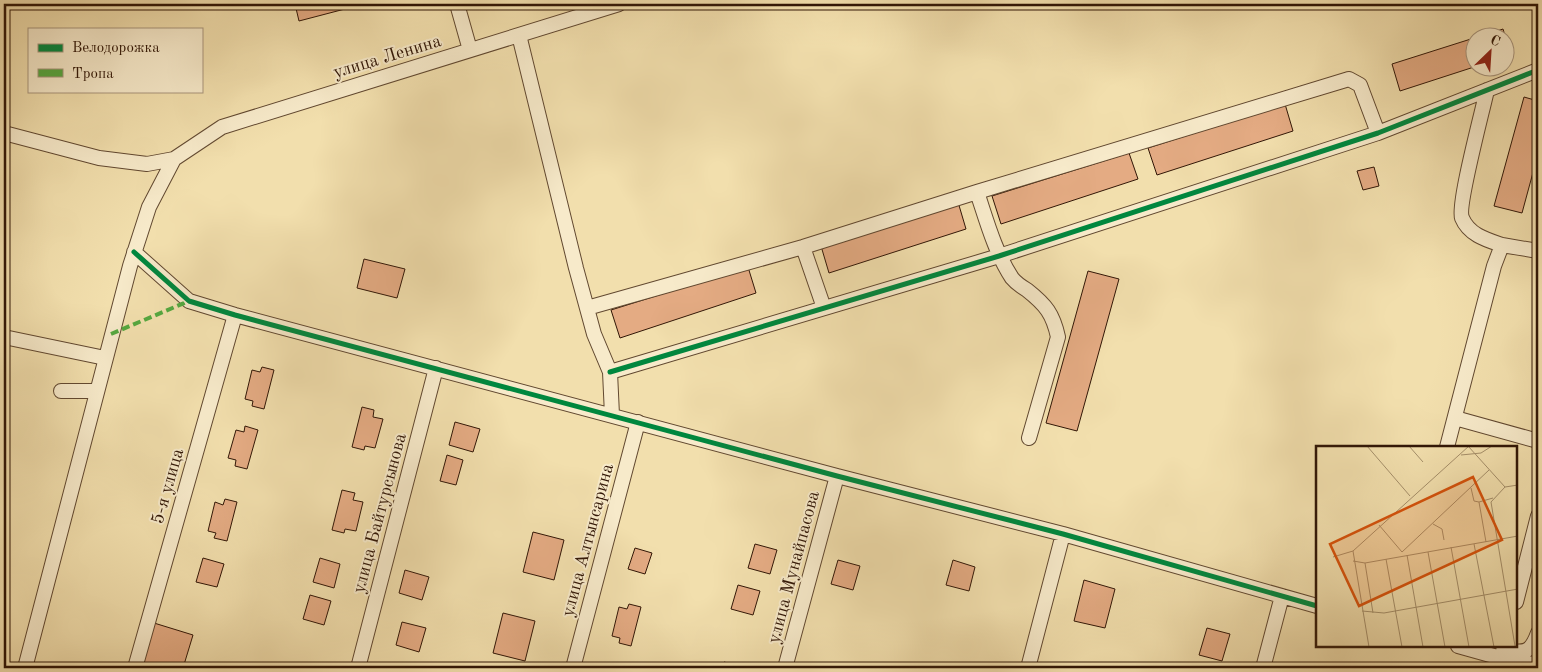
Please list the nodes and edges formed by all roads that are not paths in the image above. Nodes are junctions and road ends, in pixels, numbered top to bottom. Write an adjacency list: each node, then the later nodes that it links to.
1 (457, 4): 4 (street)
2 (619, 4): 3 (street, улица Ленина)
3 (519, 35): 4 (street, улица Ленина); 16 (street)
4 (470, 50): 9 (street, улица Ленина)
5 (1538, 70): 6 (street)
6 (1487, 90): 8 (street); 11 (street)
7 (4, 133): 9 (street)
8 (1378, 133): 10 (street); 15 (street)
9 (174, 159): 14 (street)
10 (977, 192): 12 (street); 15 (street)
11 (1502, 245): 13 (street); 26 (street)
12 (804, 247): 16 (street); 17 (street)
13 (1538, 251)
14 (134, 252): 18 (street); 20 (street)
15 (998, 256): 17 (street); 28 (street)
16 (587, 308): 22 (street)
17 (824, 308): 22 (street)
18 (235, 315): 21 (street); 42 (street, 5-я улица)
19 (4, 337): 20 (street)
20 (105, 358): 24 (street)
21 (436, 368): 25 (street); 43 (street, улица Байтурсынова)
22 (610, 372): 25 (street)
23 (61, 391): 24 (street)
24 (97, 391): 41 (street)
25 (612, 415): 27 (street)
26 (1455, 418): 29 (street); 30 (street)
27 (638, 422): 31 (street); 44 (street, улица Алтынсарина)
28 (1029, 438)
29 (1538, 441)
30 (1447, 446)
31 (837, 476): 33 (street); 45 (street, улица Мунайпасова)
32 (1538, 516): 35 (street)
33 (1063, 534): 34 (street); 46 (street)
34 (1282, 596): 36 (street); 47 (street)
35 (1517, 598)
36 (1316, 606)
37 (1538, 633): 39 (street)
38 (1462, 647): 39 (street)
39 (1501, 656): 40 (street)
40 (1538, 666)
41 (24, 668)
42 (135, 668)
43 (358, 668)
44 (573, 668)
45 (785, 668)
46 (1028, 668)
47 (1263, 668)

